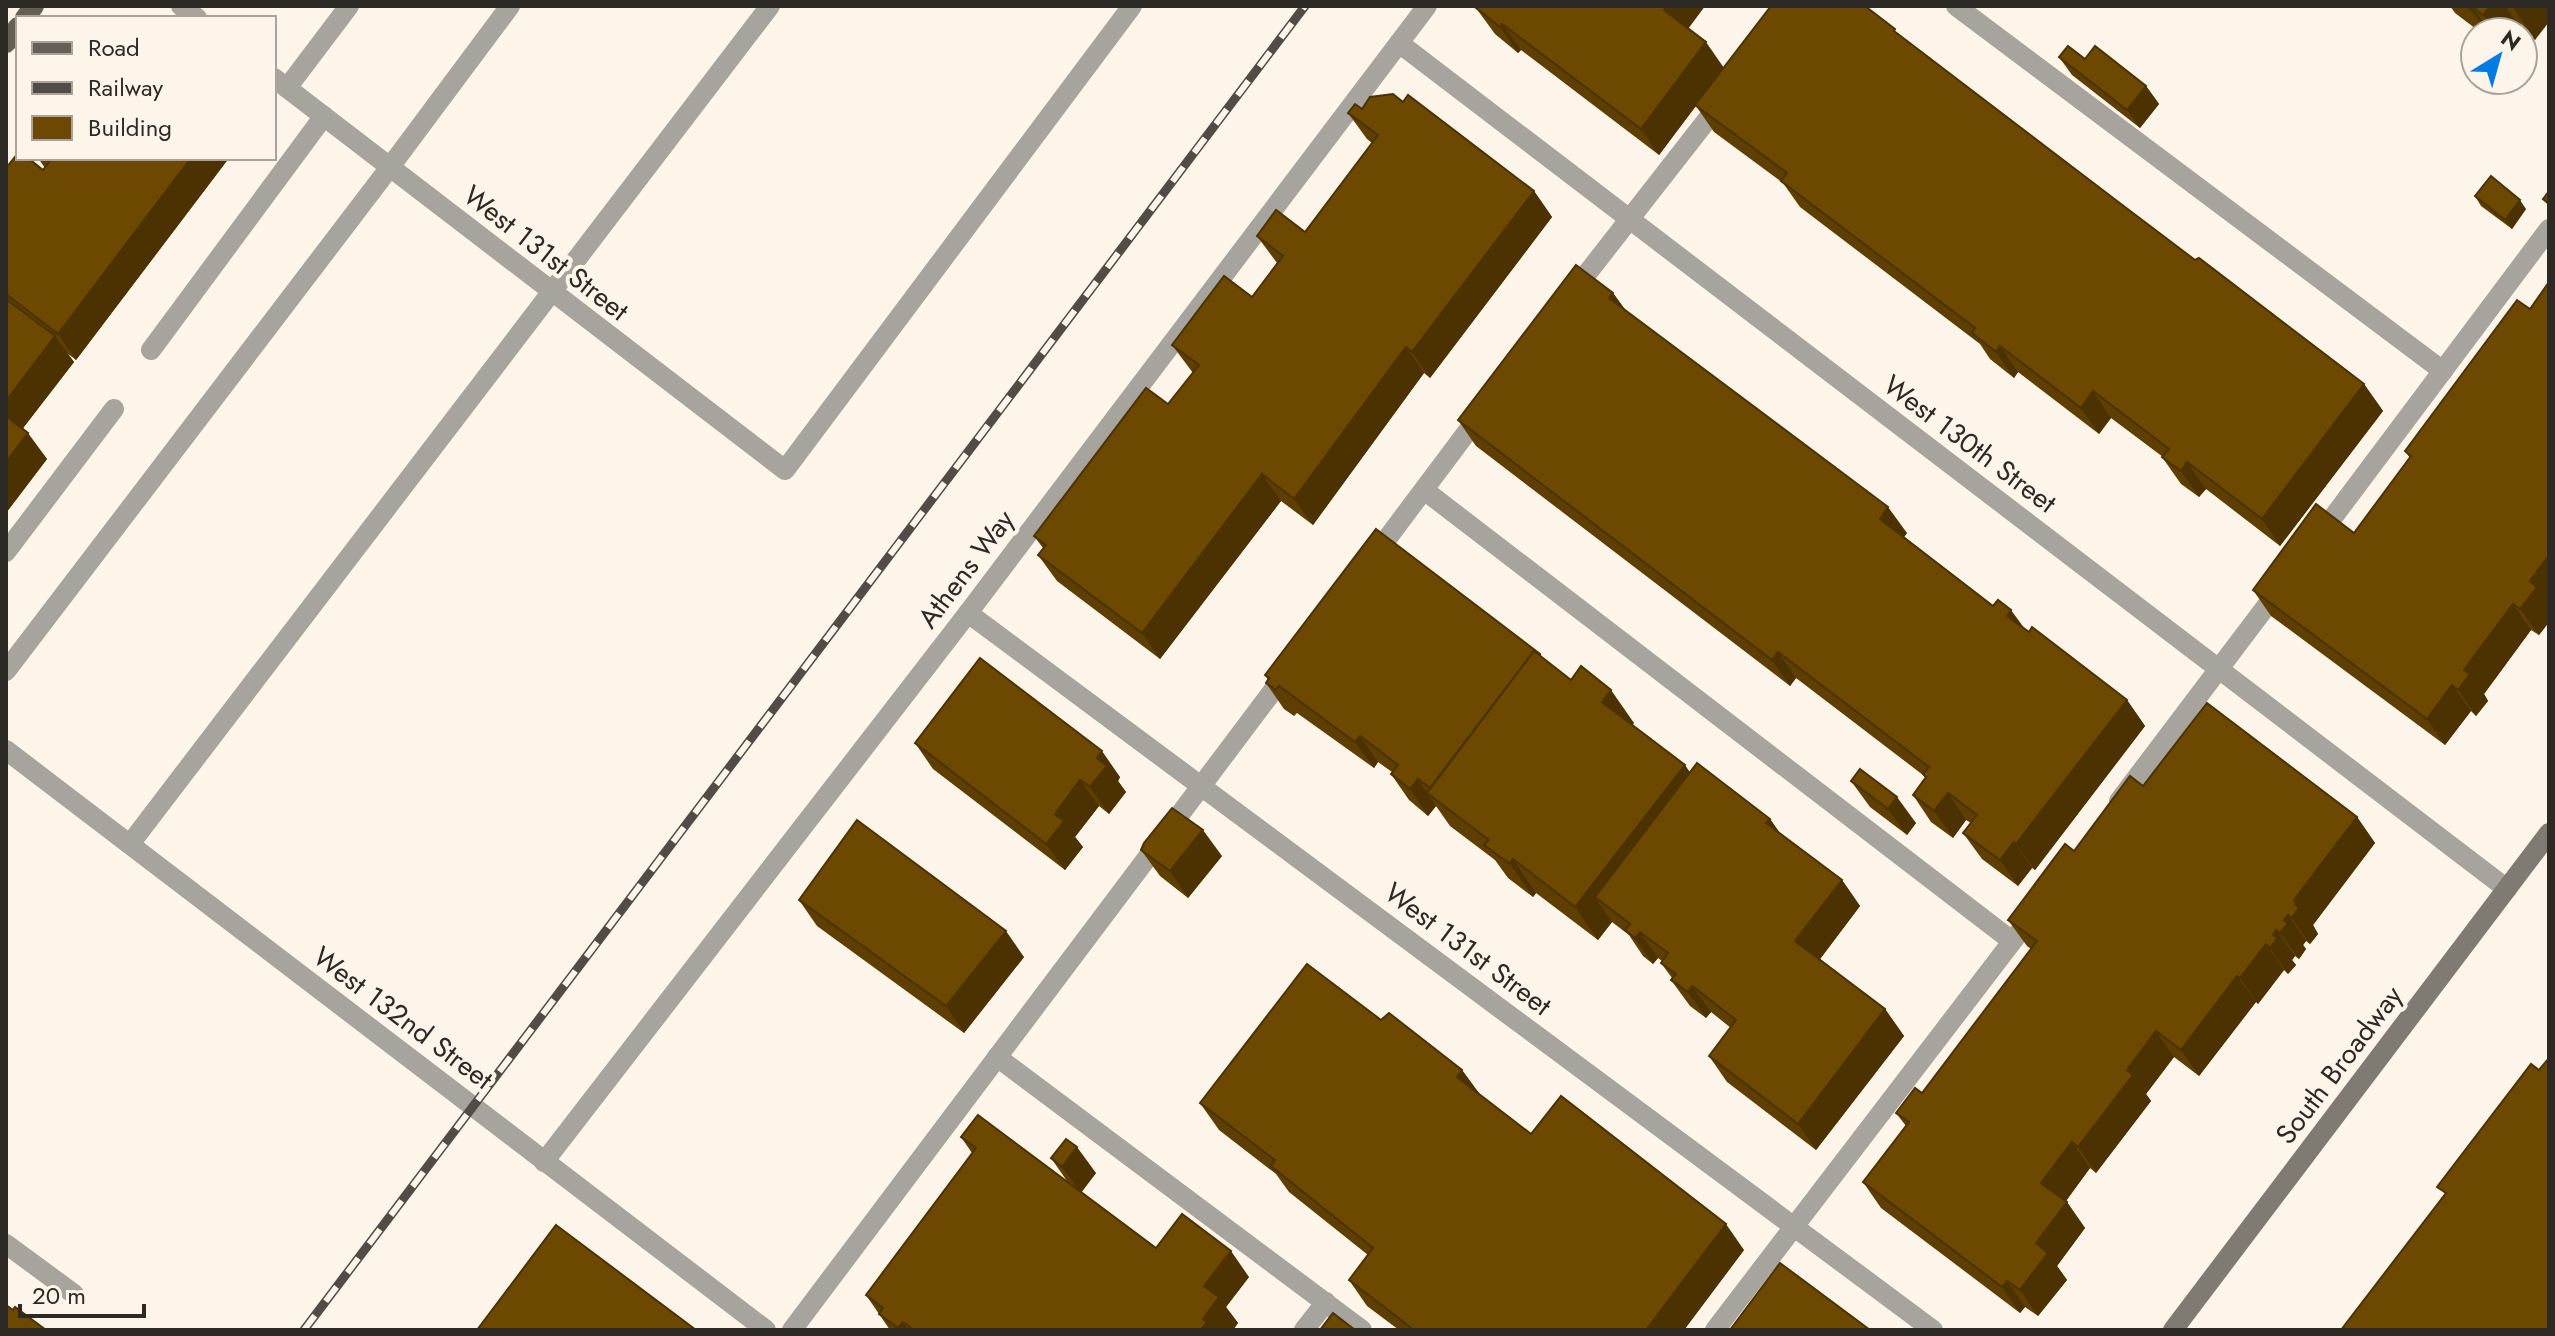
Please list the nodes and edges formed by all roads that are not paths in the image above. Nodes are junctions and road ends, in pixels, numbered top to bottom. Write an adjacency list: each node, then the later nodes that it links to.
1 (349, 6): 8 (street)
2 (510, 6): 11 (street)
3 (770, 6): 14 (street)
4 (1132, 6): 14 (street, West 131st Street)
5 (1427, 6): 7 (street, Athens Way)
6 (1956, 6): 17 (street)
7 (1399, 43): 12 (street, West 130th Street); 23 (street, Athens Way)
8 (281, 83): 10 (street, West 131st Street)
9 (1732, 88): 12 (street)
10 (324, 116): 11 (street, West 131st Street); 16 (street)
11 (390, 167): 14 (street, West 131st Street); 26 (street)
12 (1628, 218): 15 (street); 25 (street, West 130th Street)
13 (2549, 229): 17 (street)
14 (551, 292): 31 (street)
15 (1563, 305)
16 (151, 350)
17 (2443, 371): 25 (street)
18 (1498, 391): 20 (street)
19 (114, 409): 21 (street)
20 (1424, 490): 22 (street); 34 (street)
21 (6, 552)
22 (1359, 576)
23 (968, 613): 28 (street, West 131st Street); 36 (street, Athens Way)
24 (1304, 650): 28 (street)
25 (2219, 670): 29 (street); 32 (street, West 130th Street)
26 (6, 671)
27 (6, 750): 31 (street, West 132nd Street)
28 (1202, 786): 35 (street); 37 (street, West 131st Street)
29 (2106, 818)
30 (2549, 833): 32 (main road, South Broadway)
31 (130, 844): 36 (street, West 132nd Street)
32 (2507, 889): 47 (main road, South Broadway)
33 (2050, 892): 34 (street)
34 (2012, 941): 37 (street)
35 (997, 1057): 40 (street); 42 (street)
36 (544, 1162): 41 (street, West 132nd Street)
37 (1796, 1227): 45 (street); 46 (street, West 131st Street)
38 (6, 1244): 39 (street)
39 (74, 1294)
40 (1326, 1302): 43 (street); 44 (street)
41 (766, 1330)
42 (792, 1330)
43 (1304, 1330)
44 (1362, 1330)
45 (1715, 1330)
46 (1933, 1330)
47 (2173, 1330)

